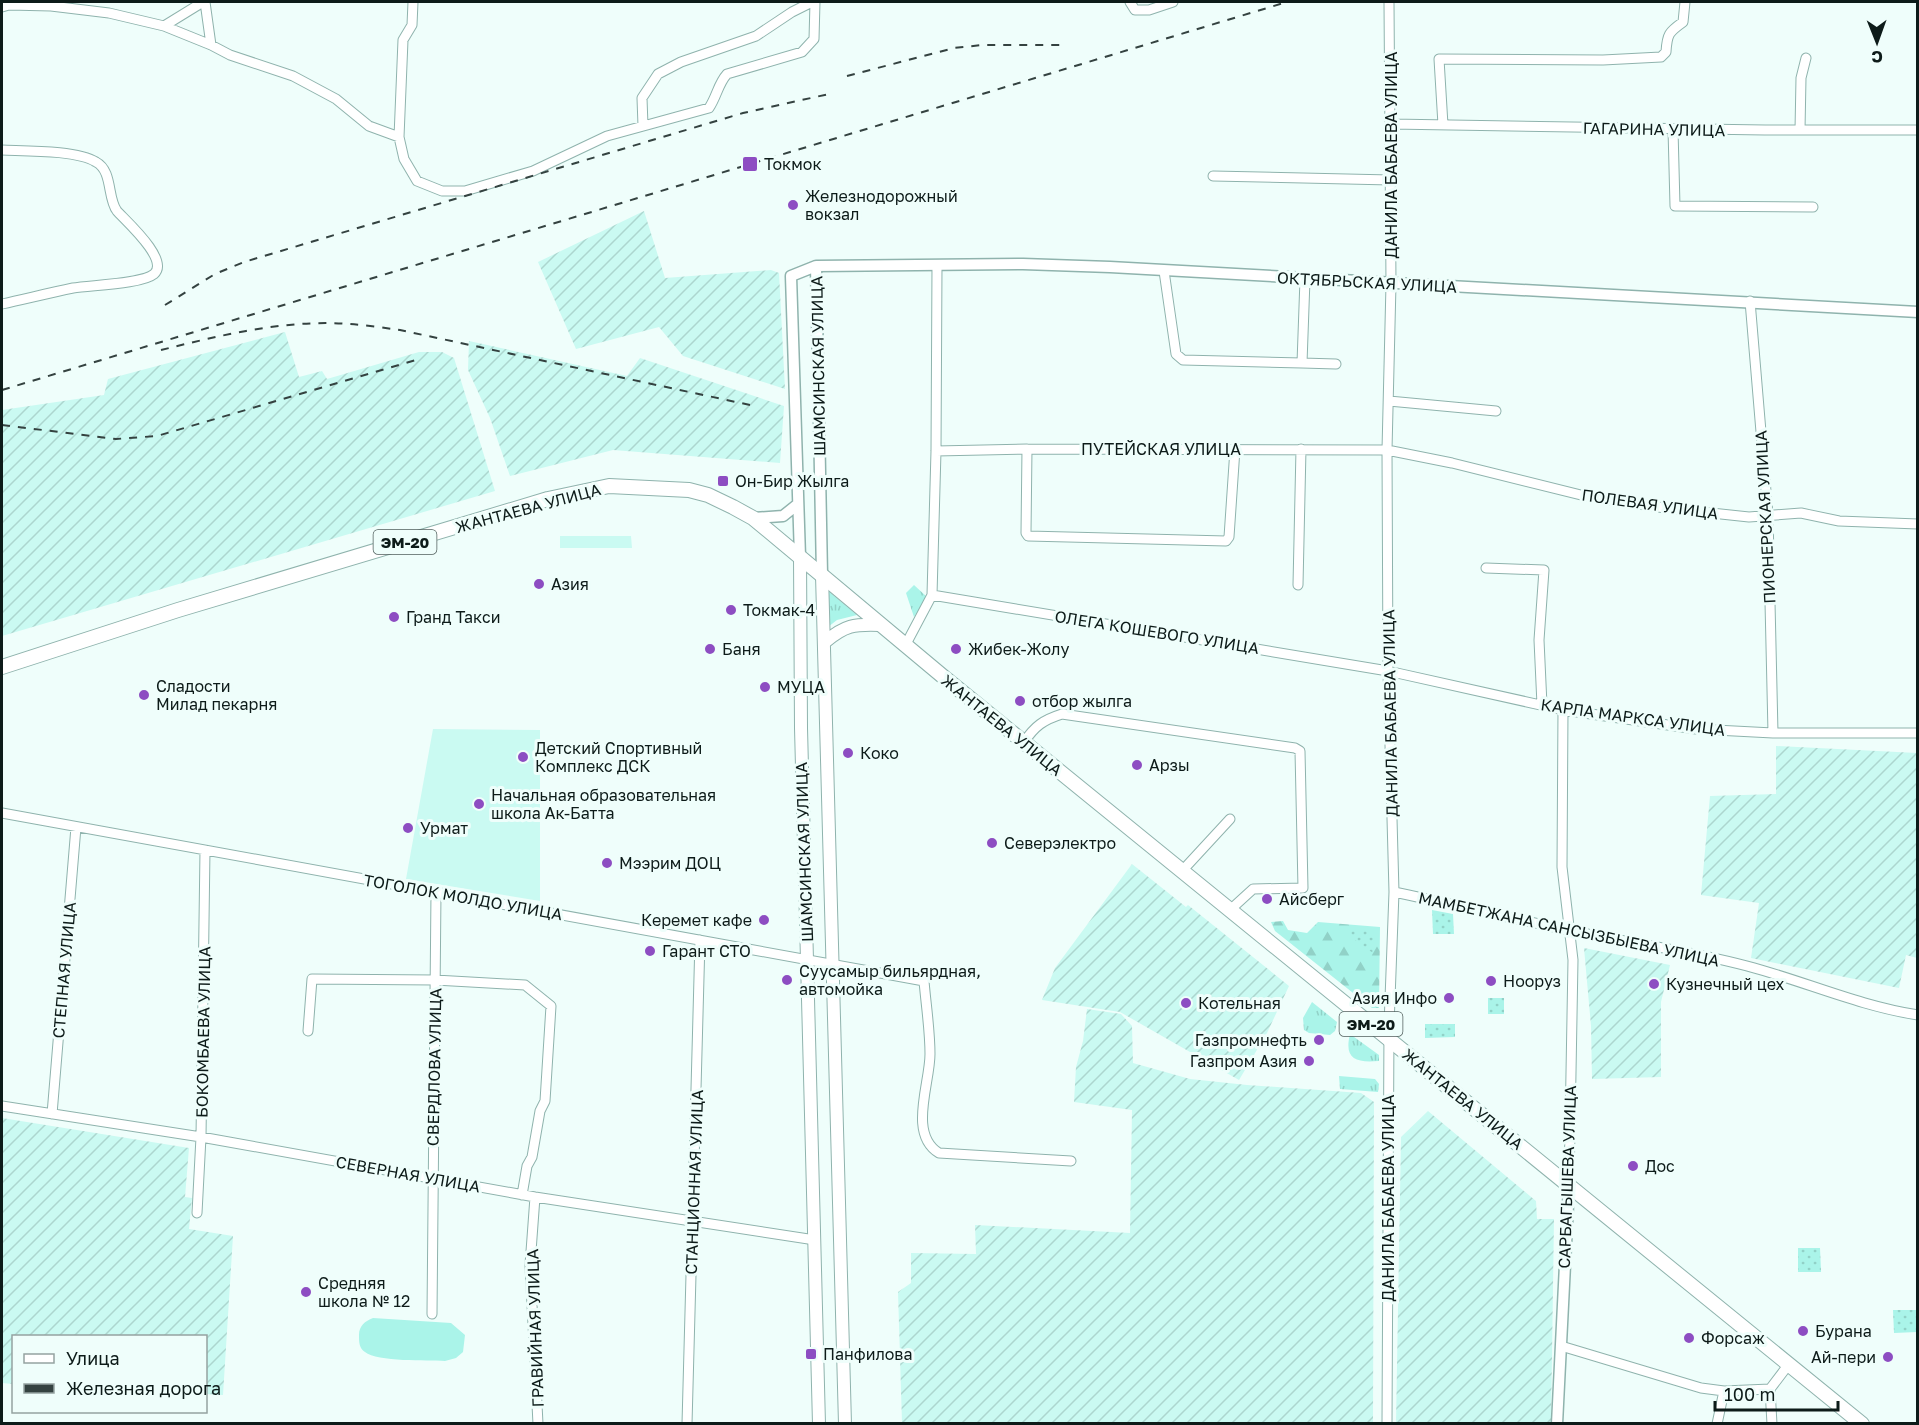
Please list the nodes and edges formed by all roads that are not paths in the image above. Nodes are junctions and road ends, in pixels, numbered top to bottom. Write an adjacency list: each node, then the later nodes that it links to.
1 (204, 2): 9 (street); 10 (street)
2 (413, 2): 18 (street)
3 (813, 2): 14 (street); 14 (street)
4 (1130, 2): 5 (street)
5 (1173, 2)
6 (1389, 2): 12 (street, ДАНИЛА БАБАЕВА УЛИЦА)
7 (1685, 2): 13 (street)
8 (2, 7): 9 (street)
9 (164, 26): 10 (street)
10 (211, 45): 18 (street)
11 (1806, 58): 16 (street)
12 (1391, 124): 13 (street, ГАГАРИНА УЛИЦА); 21 (street, ДАНИЛА БАБАЕВА УЛИЦА)
13 (1443, 125): 15 (street, ГАГАРИНА УЛИЦА)
14 (643, 126): 18 (street)
15 (1673, 129): 16 (street, ГАГАРИНА УЛИЦА); 22 (street)
16 (1800, 130): 17 (street, ГАГАРИНА УЛИЦА)
17 (1917, 130)
18 (399, 137)
19 (2, 150): 29 (street)
20 (1213, 176): 21 (street)
21 (1391, 180): 27 (street, ДАНИЛА БАБАЕВА УЛИЦА)
22 (1813, 207)
23 (816, 266): 24 (street, ОКТЯБРЬСКАЯ УЛИЦА); 40 (street, ШАМСИНСКАЯ УЛИЦА); 46 (street, ШАМСИНСКАЯ УЛИЦА)
24 (937, 266): 25 (street, ОКТЯБРЬСКАЯ УЛИЦА); 39 (street)
25 (1164, 271): 26 (street, ОКТЯБРЬСКАЯ УЛИЦА); 31 (street)
26 (1305, 279): 27 (street, ОКТЯБРЬСКАЯ УЛИЦА); 31 (street)
27 (1391, 284): 28 (street, ОКТЯБРЬСКАЯ УЛИЦА); 33 (street, ДАНИЛА БАБАЕВА УЛИЦА)
28 (1750, 301): 30 (street, ОКТЯБРЬСКАЯ УЛИЦА); 41 (street, ПИОНЕРСКАЯ УЛИЦА)
29 (2, 304)
30 (1917, 312)
31 (1302, 363): 32 (street)
32 (1336, 364)
33 (1389, 401): 34 (street); 38 (street, ДАНИЛА БАБАЕВА УЛИЦА)
34 (1496, 411)
35 (1027, 449): 36 (street, ПУТЕЙСКАЯ УЛИЦА); 36 (street); 39 (street, ПУТЕЙСКАЯ УЛИЦА)
36 (1235, 449): 37 (street, ПУТЕЙСКАЯ УЛИЦА)
37 (1301, 449): 38 (street, ПУТЕЙСКАЯ УЛИЦА); 47 (street)
38 (1387, 450): 41 (street, ПОЛЕВАЯ УЛИЦА); 53 (street, ДАНИЛА БАБАЕВА УЛИЦА)
39 (936, 451): 48 (street)
40 (798, 504): 42 (street); 44 (street, ШАМСИНСКАЯ УЛИЦА)
41 (1768, 515): 43 (street, ПОЛЕВАЯ УЛИЦА); 56 (street, ПИОНЕРСКАЯ УЛИЦА)
42 (753, 518): 44 (main road, ЖАНТАЕВА УЛИЦА / ЭМ-20); 52 (main road, ЖАНТАЕВА УЛИЦА / ЭМ-20)
43 (1917, 525)
44 (800, 557): 46 (main road, ЖАНТАЕВА УЛИЦА / ЭМ-20); 69 (main road, ШАМСИНСКАЯ УЛИЦА)
45 (1486, 568): 54 (street)
46 (822, 575): 49 (main road, ЖАНТАЕВА УЛИЦА / ЭМ-20); 50 (main road, ШАМСИНСКАЯ УЛИЦА)
47 (1298, 585)
48 (932, 595): 51 (street); 53 (street, ОЛЕГА КОШЕВОГО УЛИЦА)
49 (880, 625): 50 (main road); 51 (main road, ЖАНТАЕВА УЛИЦА / ЭМ-20)
50 (825, 642): 70 (main road, ШАМСИНСКАЯ УЛИЦА)
51 (905, 646): 58 (main road, ЖАНТАЕВА УЛИЦА / ЭМ-20)
52 (2, 667)
53 (1385, 670): 54 (street, КАРЛА МАРКСА УЛИЦА); 65 (street, ДАНИЛА БАБАЕВА УЛИЦА)
54 (1542, 705): 55 (street, КАРЛА МАРКСА УЛИЦА)
55 (1563, 710): 56 (street, КАРЛА МАРКСА УЛИЦА); 67 (street, САРБАГЫШЕВА УЛИЦА)
56 (1773, 733): 57 (street, КАРЛА МАРКСА УЛИЦА)
57 (1917, 733)
58 (1024, 742): 63 (main road, ЖАНТАЕВА УЛИЦА / ЭМ-20); 66 (street)
59 (2, 813): 61 (street, ТОГОЛОК МОЛДО УЛИЦА)
60 (1230, 819): 63 (street)
61 (76, 827): 62 (street, ТОГОЛОК МОЛДО УЛИЦА); 76 (street, СТЕПНАЯ УЛИЦА)
62 (205, 850): 64 (street, ТОГОЛОК МОЛДО УЛИЦА); 77 (street, БОКОМБАЕВА УЛИЦА)
63 (1182, 871): 66 (main road, ЖАНТАЕВА УЛИЦА / ЭМ-20)
64 (436, 892): 68 (street, ТОГОЛОК МОЛДО УЛИЦА); 71 (street, СВЕРДЛОВА УЛИЦА)
65 (1394, 892): 67 (street, МАМБЕТЖАНА САНСЫЗБЫЕВА УЛИЦА); 74 (street, ДАНИЛА БАБАЕВА УЛИЦА)
66 (1230, 910): 74 (main road, ЖАНТАЕВА УЛИЦА / ЭМ-20)
67 (1569, 931): 72 (street, МАМБЕТЖАНА САНСЫЗБЫЕВА УЛИЦА); 80 (street, САРБАГЫШЕВА УЛИЦА)
68 (700, 940): 69 (street, ТОГОЛОК МОЛДО УЛИЦА); 84 (street, СТАНЦИОННАЯ УЛИЦА)
69 (808, 960): 70 (street, ТОГОЛОК МОЛДО УЛИЦА); 85 (main road, ШАМСИНСКАЯ УЛИЦА)
70 (832, 964): 78 (street, ТОГОЛОК МОЛДО УЛИЦА); 94 (main road, ШАМСИНСКАЯ УЛИЦА)
71 (435, 980): 73 (street); 79 (street, СВЕРДЛОВА УЛИЦА); 81 (street)
72 (1917, 1015)
73 (308, 1031)
74 (1390, 1040): 80 (main road, ЖАНТАЕВА УЛИЦА / ЭМ-20); 95 (street, ДАНИЛА БАБАЕВА УЛИЦА)
75 (2, 1106): 76 (street, СЕВЕРНАЯ УЛИЦА)
76 (52, 1114): 77 (street, СЕВЕРНАЯ УЛИЦА)
77 (201, 1137): 79 (street, СЕВЕРНАЯ УЛИЦА); 83 (street, БОКОМБАЕВА УЛИЦА)
78 (1071, 1161)
79 (432, 1178): 81 (street, СЕВЕРНАЯ УЛИЦА); 86 (street, СВЕРДЛОВА УЛИЦА)
80 (1569, 1185): 87 (street, САРБАГЫШЕВА УЛИЦА); 88 (main road, ЖАНТАЕВА УЛИЦА / ЭМ-20)
81 (522, 1195): 82 (street, СЕВЕРНАЯ УЛИЦА)
82 (535, 1197): 84 (street, СЕВЕРНАЯ УЛИЦА); 91 (street, ГРАВИЙНАЯ УЛИЦА)
83 (198, 1214)
84 (692, 1221): 85 (street, СЕВЕРНАЯ УЛИЦА); 92 (street, СТАНЦИОННАЯ УЛИЦА)
85 (815, 1240): 93 (main road, ШАМСИНСКАЯ УЛИЦА)
86 (432, 1314)
87 (1561, 1346): 90 (street); 96 (street, САРБАГЫШЕВА УЛИЦА)
88 (1789, 1364): 89 (street); 99 (main road, ЖАНТАЕВА УЛИЦА / ЭМ-20)
89 (1770, 1389): 90 (street); 98 (street)
90 (1724, 1391): 97 (street)
91 (538, 1424)
92 (687, 1424)
93 (819, 1424)
94 (845, 1424)
95 (1387, 1424)
96 (1557, 1424)
97 (1717, 1424)
98 (1772, 1424)
99 (1863, 1424)

